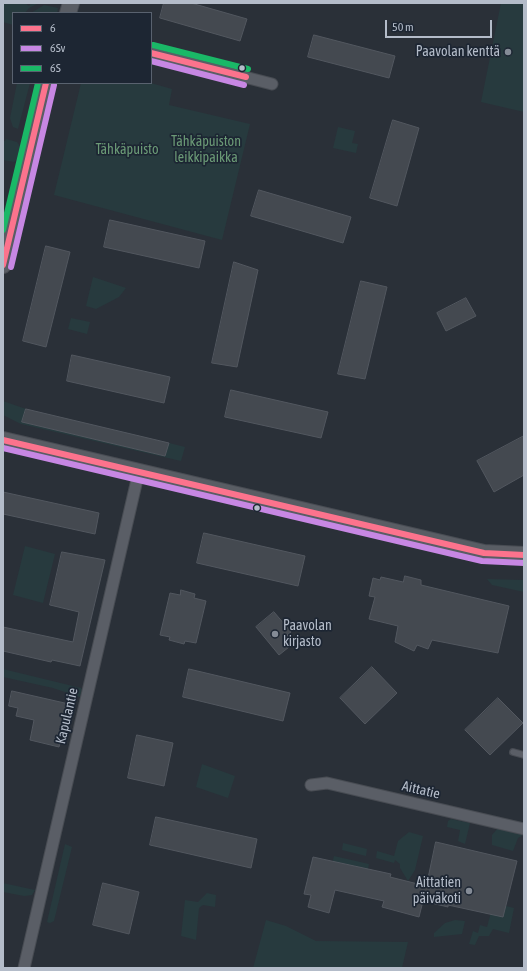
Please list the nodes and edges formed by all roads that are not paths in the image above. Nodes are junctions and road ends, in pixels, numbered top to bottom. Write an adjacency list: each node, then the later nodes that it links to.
1 (152, 53): 3 (street)
2 (46, 84): 4 (main road)
3 (272, 84)
4 (3, 265)
5 (3, 440): 6 (main road)
6 (139, 471): 7 (main road); 12 (street, Kapulantie)
7 (524, 555)
8 (513, 752): 9 (lane)
9 (524, 755)
10 (311, 785): 11 (street, Aittatie)
11 (524, 829)
12 (24, 968)

